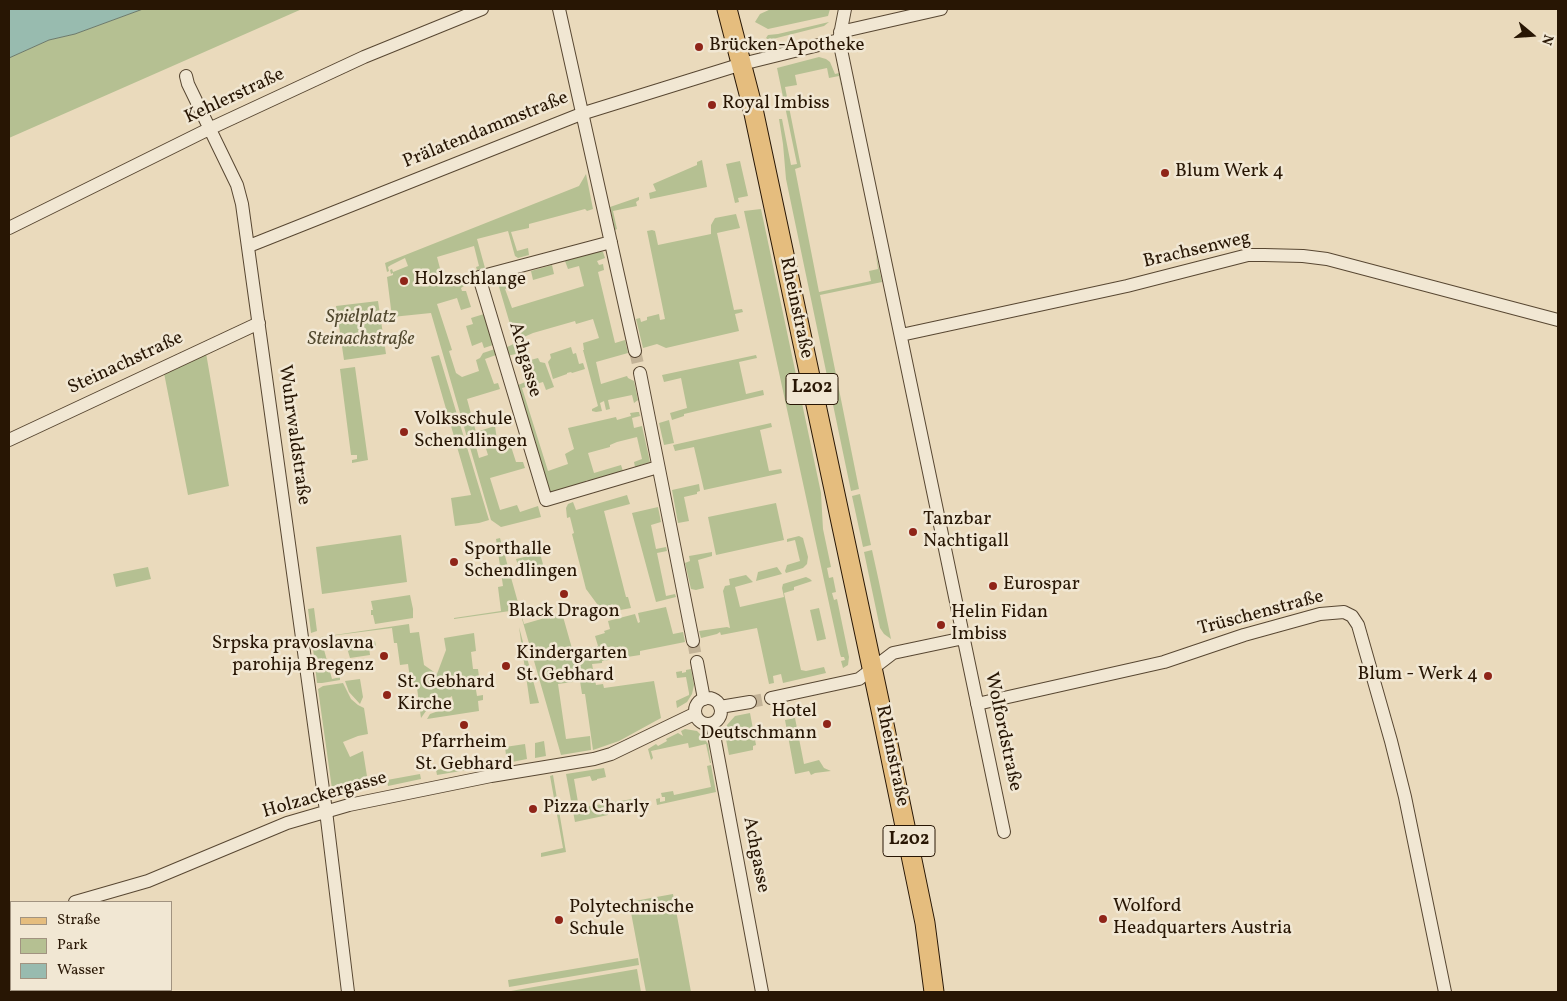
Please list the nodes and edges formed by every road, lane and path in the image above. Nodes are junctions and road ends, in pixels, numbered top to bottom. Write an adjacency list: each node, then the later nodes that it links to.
1 (482, 9): 10 (street, Kehlerstraße)
2 (559, 9): 9 (street)
3 (727, 9): 7 (main road, Rheinstraße / L202)
4 (845, 9): 6 (street)
5 (941, 9): 6 (street)
6 (840, 36): 7 (street, Prälatendammstraße); 16 (street)
7 (742, 64): 9 (street, Prälatendammstraße); 24 (main road, Rheinstraße / L202)
8 (186, 76): 10 (street, Wuhrwaldstraße)
9 (581, 114): 12 (street); 13 (street, Prälatendammstraße)
10 (209, 129): 11 (street, Kehlerstraße); 13 (street, Wuhrwaldstraße)
11 (9, 228)
12 (611, 242): 17 (street); 20 (street, Achgasse)
13 (248, 246): 15 (street, Wuhrwaldstraße)
14 (1558, 320): 16 (street, Brachsenweg)
15 (259, 323): 19 (street, Steinachstraße); 32 (street, Wuhrwaldstraße)
16 (901, 335): 21 (street)
17 (635, 351)
18 (640, 373): 20 (street)
19 (9, 440)
20 (658, 467): 22 (street)
21 (964, 638): 24 (street); 28 (street, Wolfordstraße)
22 (693, 641)
23 (697, 662): 26 (street)
24 (872, 667): 25 (street); 37 (main road, Rheinstraße / L202)
25 (773, 697)
26 (704, 699): 29 (street); 30 (street)
27 (750, 702): 29 (street)
28 (977, 704): 33 (street, Wolfordstraße); 38 (street, Trüschenstraße)
29 (720, 707): 31 (street)
30 (694, 714): 31 (street); 32 (street, Holzackergasse)
31 (712, 724): 36 (street, Achgasse)
32 (326, 811): 34 (street, Holzackergasse); 35 (street, Wuhrwaldstraße)
33 (1004, 832)
34 (78, 901)
35 (348, 992)
36 (762, 992)
37 (934, 992)
38 (1446, 992)

